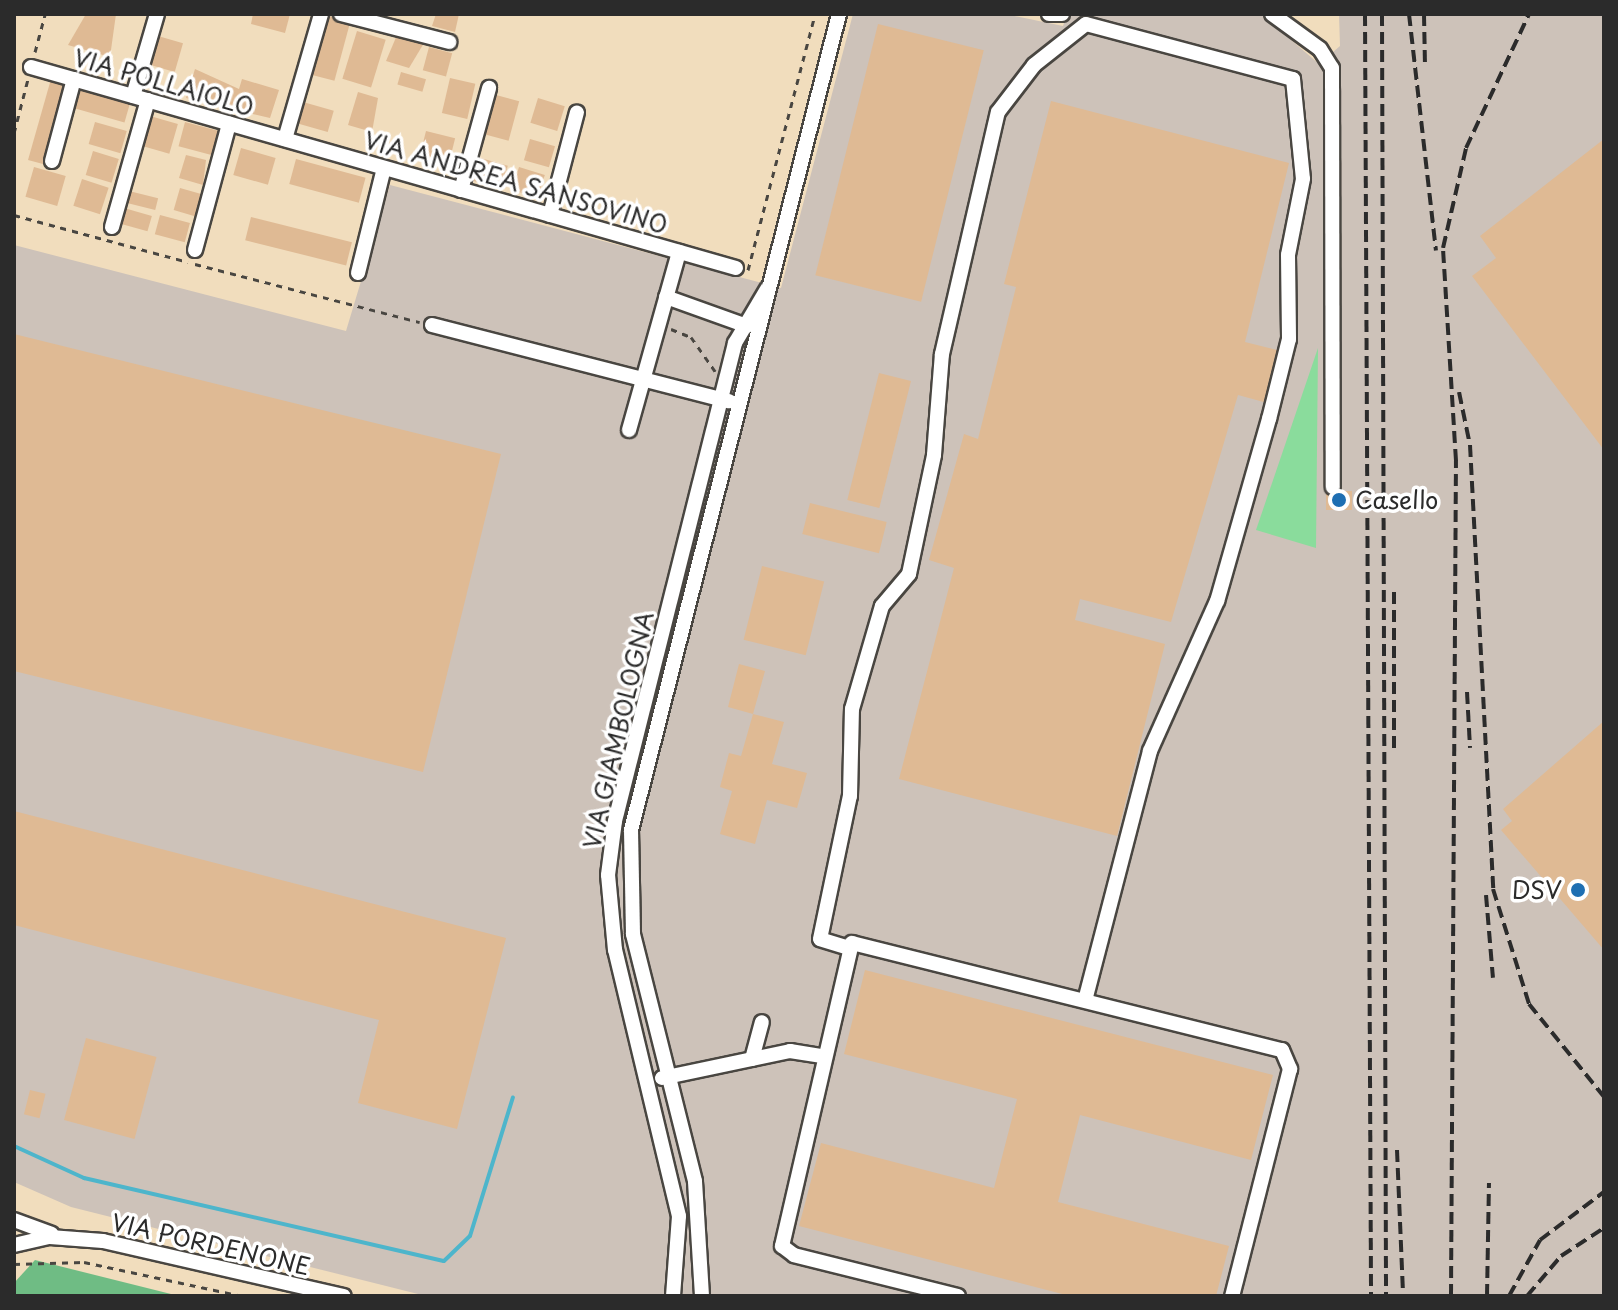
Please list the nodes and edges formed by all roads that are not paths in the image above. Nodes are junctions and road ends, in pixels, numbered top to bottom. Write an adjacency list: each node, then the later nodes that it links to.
1 (157, 14): 10 (street)
2 (321, 14): 13 (street)
3 (341, 14): 6 (street)
4 (839, 14): 23 (street, VIA GIAMBOLOGNA)
5 (1272, 14): 30 (street)
6 (449, 42)
7 (31, 67): 8 (street, VIA POLLAIOLO)
8 (74, 79): 10 (street, VIA POLLAIOLO); 14 (street)
9 (489, 88): 16 (street)
10 (140, 98): 12 (street, VIA POLLAIOLO); 18 (street)
11 (577, 112): 17 (street)
12 (229, 124): 13 (street, VIA POLLAIOLO); 19 (street)
13 (285, 139): 15 (street, VIA ANDREA SANSOVINO)
14 (52, 161)
15 (384, 168): 16 (street, VIA ANDREA SANSOVINO); 22 (street)
16 (461, 190): 17 (street, VIA ANDREA SANSOVINO)
17 (550, 215): 20 (street, VIA ANDREA SANSOVINO)
18 (112, 227)
19 (195, 250)
20 (679, 252): 21 (street, VIA ANDREA SANSOVINO); 24 (street)
21 (736, 268)
22 (358, 273)
23 (772, 282): 25 (street, VIA GIAMBOLOGNA); 32 (street, VIA GIAMBOLOGNA)
24 (666, 297): 25 (street); 27 (street)
25 (746, 319): 28 (street, VIA GIAMBOLOGNA)
26 (432, 325): 27 (street)
27 (643, 379): 28 (street); 29 (street)
28 (727, 401): 31 (street, VIA GIAMBOLOGNA)
29 (629, 430)
30 (1333, 487)
31 (695, 526): 32 (street, VIA GIAMBOLOGNA); 38 (street, VIA GIAMBOLOGNA)
32 (673, 668): 39 (street, VIA GIAMBOLOGNA)
33 (849, 948): 34 (street); 34 (street); 36 (street)
34 (1085, 1000): 47 (street)
35 (762, 1022): 37 (street)
36 (821, 1056): 37 (street); 46 (street)
37 (752, 1059): 39 (street)
38 (644, 1070): 39 (street); 44 (street, VIA GIAMBOLOGNA)
39 (669, 1080): 45 (street, VIA GIAMBOLOGNA)
40 (14, 1220): 41 (street, VIA PORDENONE)
41 (68, 1238): 42 (street, VIA PORDENONE); 43 (street, VIA PORDENONE)
42 (14, 1245)
43 (344, 1296)
44 (673, 1296)
45 (702, 1296)
46 (958, 1296)
47 (1232, 1296)

